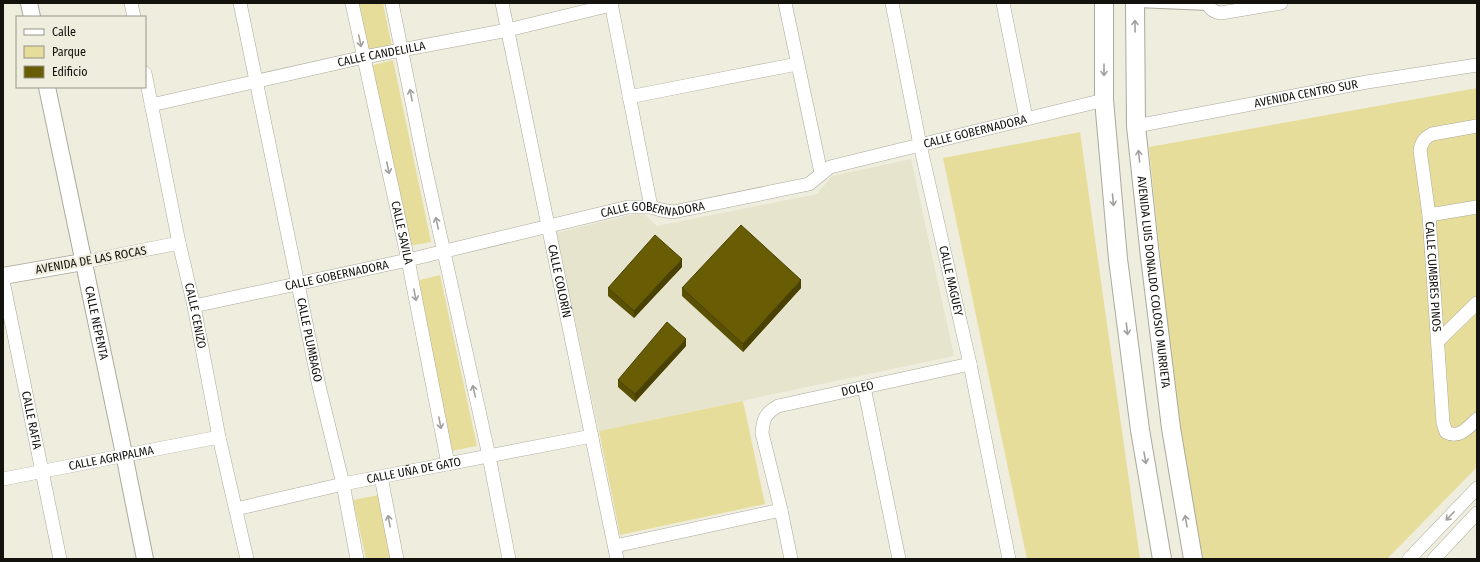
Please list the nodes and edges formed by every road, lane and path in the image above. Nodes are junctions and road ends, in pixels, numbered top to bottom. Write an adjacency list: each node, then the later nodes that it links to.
1 (29, 3): 15 (street)
2 (131, 3): 16 (street)
3 (240, 3): 23 (street, CALLE PLUMBAGO)
4 (352, 3): 19 (street, CALLE SAVILA, one-way to 19)
5 (392, 3): 18 (street)
6 (502, 3): 17 (street, CALLE COLORÍN)
7 (785, 3): 20 (street)
8 (892, 3): 31 (street, CALLE MAGUEY)
9 (1003, 3): 28 (street)
10 (1104, 3): 26 (main road, one-way to 26)
11 (1135, 3): 14 (lane); 29 (main road, AVENIDA LUIS DONALDO COLOSIO MURRIETA, one-way to 11)
12 (1279, 3): 14 (street)
13 (611, 4): 17 (street, CALLE CANDELILLA); 25 (street)
14 (1213, 8)
15 (32, 16)
16 (134, 16)
17 (508, 30): 18 (street, CALLE CANDELILLA); 36 (street, CALLE COLORÍN)
18 (402, 50): 19 (street, CALLE CANDELILLA); 38 (street, one-way to 18)
19 (364, 57): 23 (street, CALLE CANDELILLA); 39 (street, CALLE SAVILA, one-way to 39)
20 (797, 64): 25 (street); 32 (street)
21 (1477, 65): 29 (street, AVENIDA CENTRO SUR)
22 (146, 78): 27 (street, CALLE CENIZO)
23 (257, 81): 27 (street, CALLE CANDELILLA); 43 (street, CALLE PLUMBAGO)
24 (47, 88): 40 (street, CALLE NEPENTA)
25 (629, 98): 33 (street)
26 (1104, 100): 28 (street, CALLE GOBERNADORA); 73 (main road, one-way to 73)
27 (151, 105): 37 (street, CALLE CENIZO)
28 (1026, 118): 31 (street, CALLE GOBERNADORA)
29 (1136, 126): 74 (main road, AVENIDA LUIS DONALDO COLOSIO MURRIETA, one-way to 29)
30 (1477, 126): 35 (street, CALLE CUMBRES PINOS)
31 (920, 145): 32 (street, CALLE GOBERNADORA); 47 (street, CALLE MAGUEY)
32 (821, 173): 33 (street, CALLE GOBERNADORA)
33 (651, 206): 36 (street, CALLE GOBERNADORA)
34 (1477, 207): 35 (street)
35 (1429, 214): 46 (street, CALLE CUMBRES PINOS)
36 (549, 226): 38 (street, CALLE GOBERNADORA); 50 (street, CALLE COLORÍN)
37 (179, 243): 40 (street, AVENIDA DE LAS ROCAS); 45 (street, CALLE CENIZO)
38 (443, 252): 39 (street, CALLE GOBERNADORA); 53 (street, one-way to 38)
39 (408, 260): 43 (street, CALLE GOBERNADORA); 54 (street, CALLE SAVILA, one-way to 54)
40 (83, 262): 41 (street, AVENIDA DE LAS ROCAS); 52 (street, CALLE NEPENTA)
41 (3, 276)
42 (3, 281): 55 (street, CALLE RAFIA)
43 (298, 283): 45 (street, CALLE GOBERNADORA); 58 (street, CALLE PLUMBAGO)
44 (1477, 303): 46 (street)
45 (194, 306): 51 (street, CALLE CENIZO)
46 (1438, 342): 49 (street, CALLE CUMBRES PINOS)
47 (970, 364): 48 (street, DOLEO); 72 (street, CALLE MAGUEY)
48 (864, 387): 61 (street, DOLEO); 71 (street)
49 (1475, 426)
50 (592, 436): 53 (street, CALLE UÑA DE GATO); 63 (street, CALLE COLORÍN)
51 (219, 437): 52 (street, CALLE AGRIPALMA); 60 (street, CALLE CENIZO)
52 (124, 454): 55 (street, CALLE AGRIPALMA); 65 (street, CALLE NEPENTA)
53 (489, 456): 54 (street, CALLE UÑA DE GATO); 69 (street)
54 (448, 464): 56 (street, CALLE UÑA DE GATO)
55 (42, 471): 57 (street, CALLE AGRIPALMA); 64 (street, CALLE RAFIA)
56 (381, 477): 58 (street, CALLE UÑA DE GATO); 68 (street, one-way to 56)
57 (3, 479)
58 (343, 484): 60 (street, CALLE UÑA DE GATO); 67 (street, CALLE PLUMBAGO)
59 (1477, 488): 75 (street, one-way to 75)
60 (236, 508): 66 (street, CALLE CENIZO)
61 (781, 510): 63 (street); 70 (street)
62 (1477, 513): 76 (street)
63 (616, 553)
64 (60, 559)
65 (145, 559)
66 (246, 559)
67 (357, 559)
68 (397, 559)
69 (509, 559)
70 (791, 559)
71 (900, 559)
72 (1007, 559)
73 (1162, 559)
74 (1193, 559)
75 (1409, 559)
76 (1434, 559)

